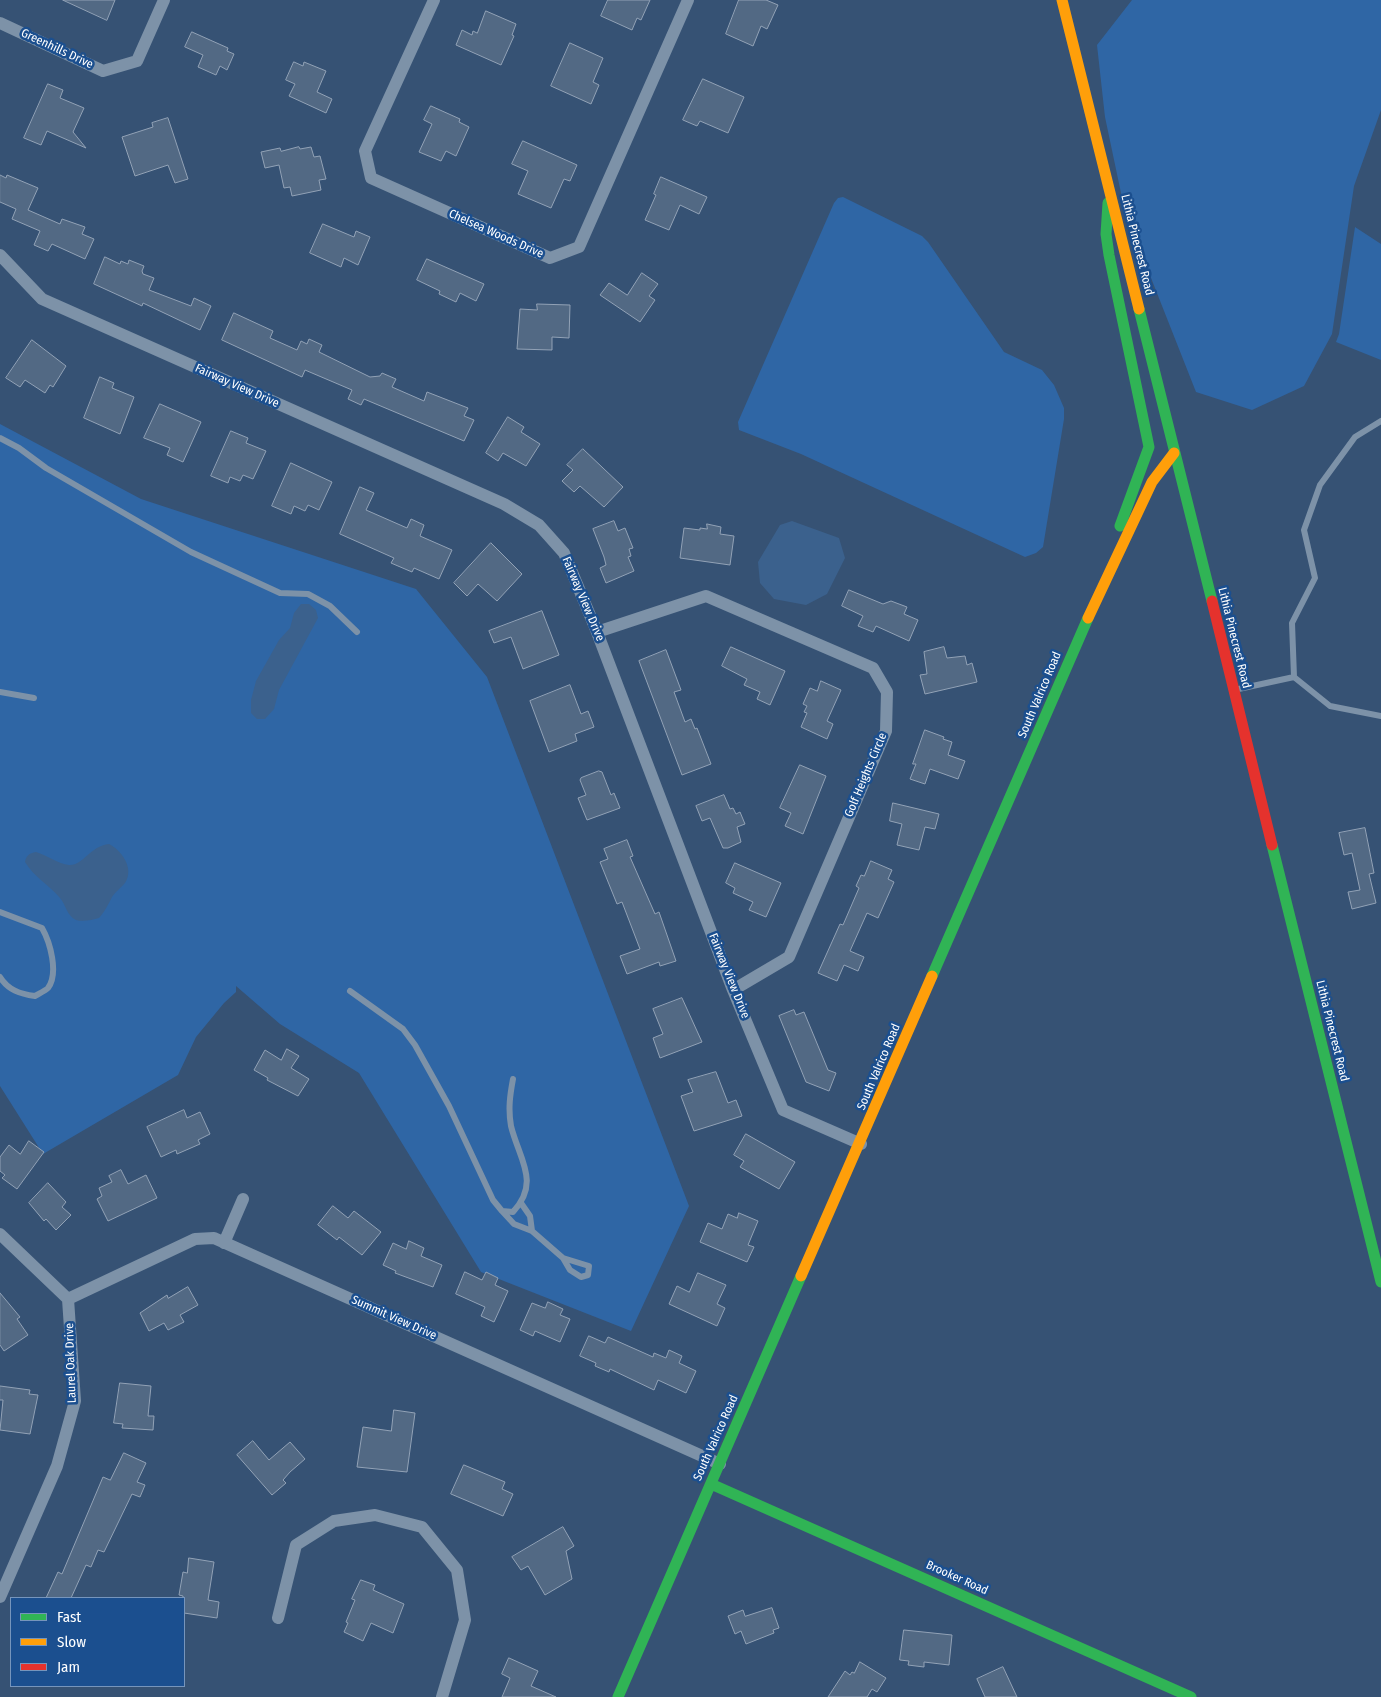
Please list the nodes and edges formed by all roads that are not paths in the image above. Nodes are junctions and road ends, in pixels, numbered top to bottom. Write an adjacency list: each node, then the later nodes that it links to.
1 (164, 0): 5 (street, Greenhills Drive)
2 (434, 0): 3 (street, Chelsea Woods Drive)
3 (688, 0)
4 (1062, 0): 6 (street, Lithia Pinecrest Road)
5 (0, 23)
6 (1110, 192): 10 (street, Lithia Pinecrest Road); 11 (street)
7 (0, 255): 13 (street, Fairway View Drive)
8 (1381, 421): 14 (lane)
9 (0, 438): 12 (lane)
10 (1174, 453): 11 (street, South Valrico Road); 15 (street, Lithia Pinecrest Road)
11 (1098, 595): 24 (street, South Valrico Road)
12 (357, 632)
13 (597, 632): 21 (street, Fairway View Drive); 21 (street, Golf Heights Circle)
14 (1294, 677): 15 (lane); 18 (lane)
15 (1233, 690): 32 (street, Lithia Pinecrest Road)
16 (0, 692): 17 (lane)
17 (34, 698)
18 (1381, 716)
19 (0, 912): 20 (lane)
20 (0, 977)
21 (733, 990): 24 (street, Fairway View Drive)
22 (350, 991): 27 (lane)
23 (513, 1079): 26 (lane)
24 (861, 1144): 34 (street, South Valrico Road)
25 (244, 1199): 30 (street)
26 (521, 1203): 27 (lane); 28 (lane)
27 (502, 1211): 28 (lane)
28 (532, 1231): 31 (lane)
29 (0, 1234): 33 (street)
30 (224, 1243): 33 (street, Summit View Drive); 34 (street, Summit View Drive)
31 (563, 1258)
32 (1381, 1282)
33 (68, 1299): 36 (street, Laurel Oak Drive)
34 (720, 1464): 35 (street, South Valrico Road)
35 (711, 1484): 39 (street, South Valrico Road); 40 (street, Brooker Road)
36 (0, 1597)
37 (278, 1618): 38 (street)
38 (442, 1697)
39 (618, 1697)
40 (1191, 1697)

